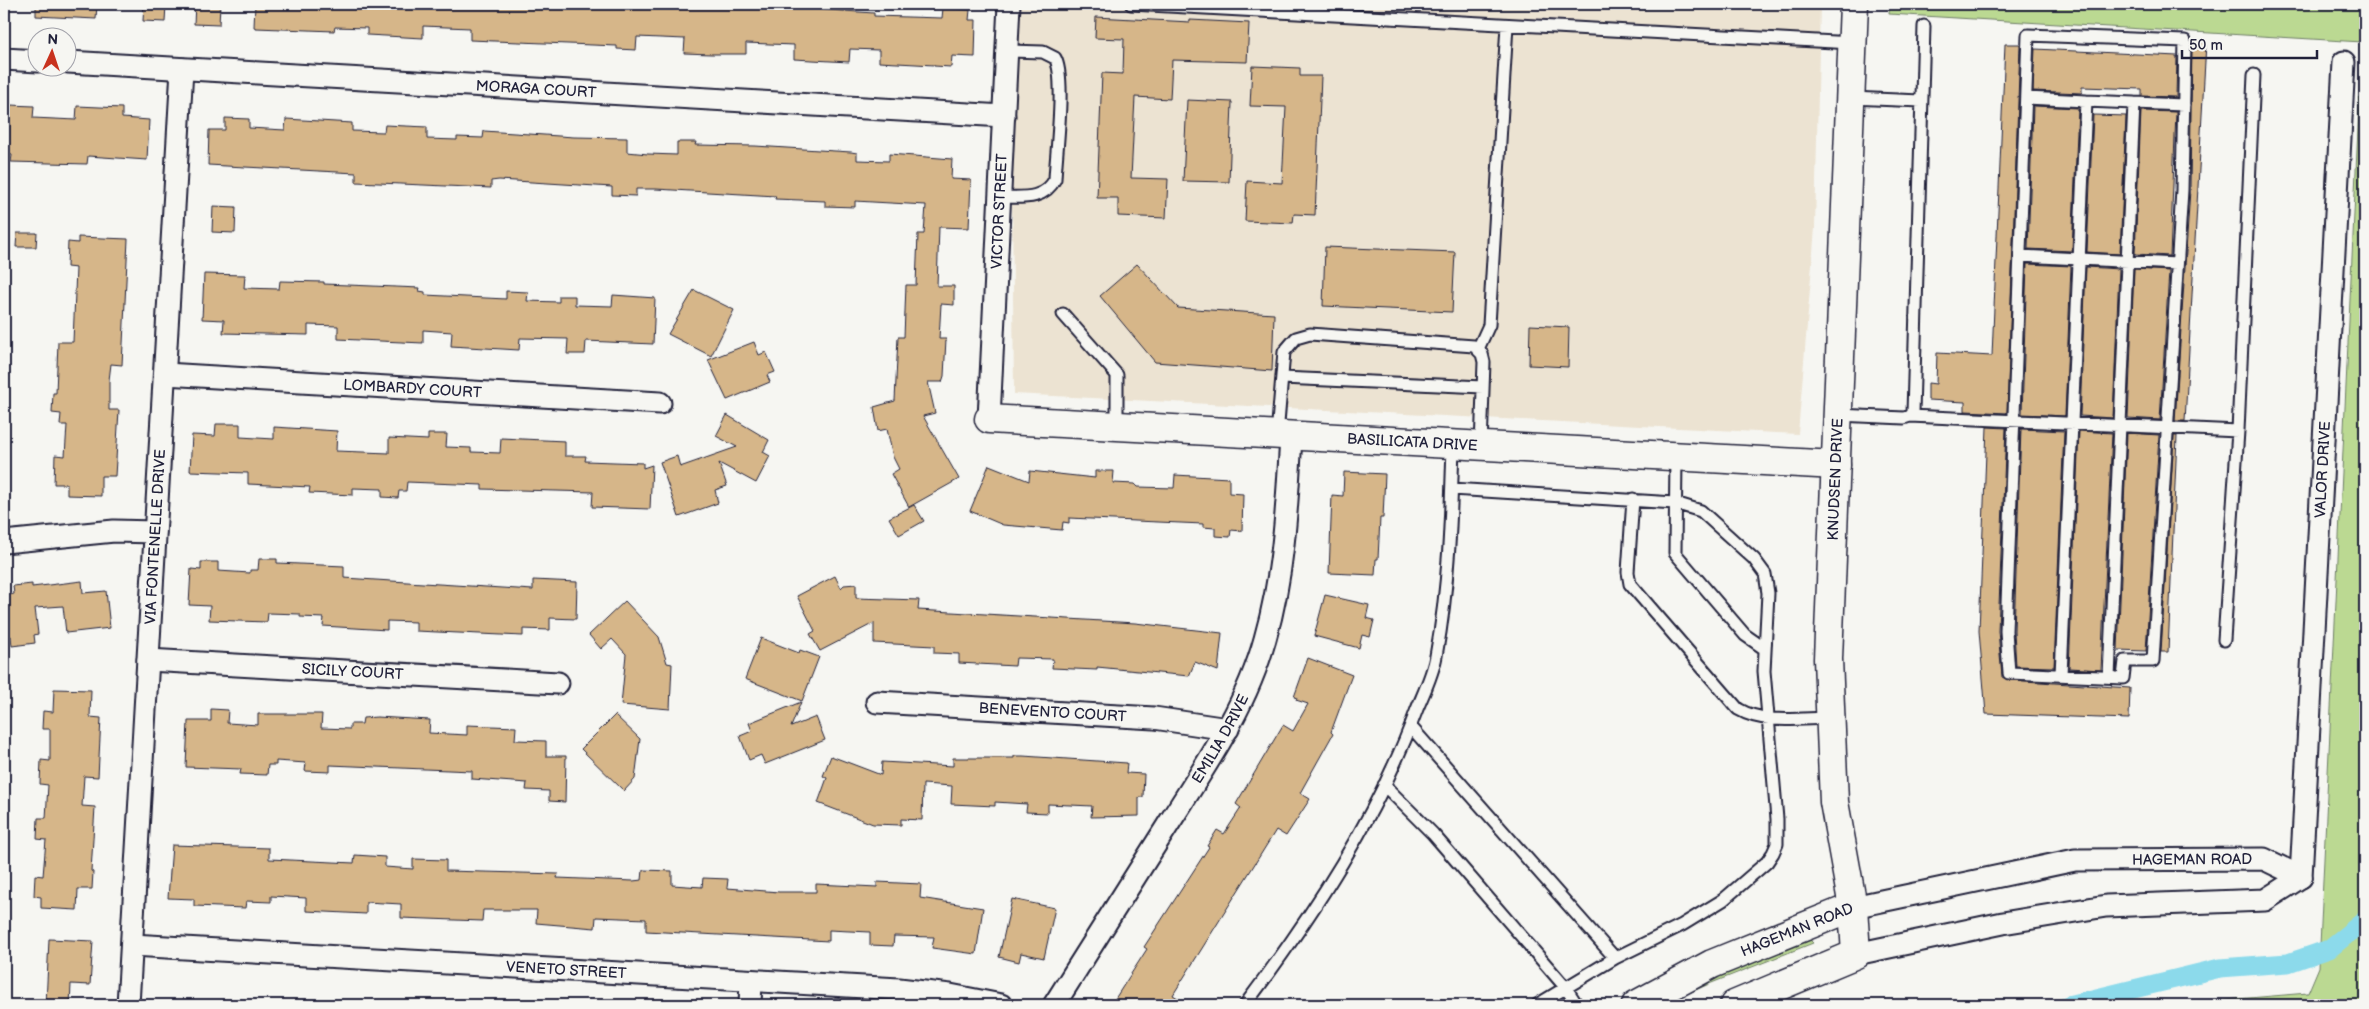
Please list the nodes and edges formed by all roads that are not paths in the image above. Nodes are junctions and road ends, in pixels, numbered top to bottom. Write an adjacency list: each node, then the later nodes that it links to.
1 (1009, 4): 7 (street, VICTOR STREET)
2 (1131, 4): 4 (lane)
3 (1854, 4): 6 (main road, KNUDSEN DRIVE)
4 (1507, 25): 6 (lane); 27 (lane)
5 (1924, 26): 16 (lane)
6 (1853, 44): 14 (main road, KNUDSEN DRIVE)
7 (1007, 51): 20 (street, VICTOR STREET); 21 (lane)
8 (4, 59): 9 (street)
9 (28, 60)
10 (2344, 62): 63 (street, VALOR DRIVE)
11 (78, 63): 12 (street, MORAGA COURT)
12 (182, 69): 20 (street, MORAGA COURT); 28 (street, VIA FONTENELLE DRIVE)
13 (2254, 75): 40 (lane)
14 (1851, 98): 16 (lane); 32 (main road, KNUDSEN DRIVE)
15 (2026, 98): 17 (lane); 19 (lane); 22 (lane)
16 (1921, 101): 33 (lane)
17 (2086, 101): 18 (lane); 23 (lane)
18 (2134, 103): 19 (lane); 24 (lane)
19 (2184, 105): 25 (lane)
20 (1004, 116): 21 (street, VICTOR STREET)
21 (1000, 197): 34 (street, VICTOR STREET)
22 (2020, 256): 23 (lane); 35 (lane)
23 (2079, 260): 24 (lane); 36 (lane)
24 (2127, 261): 25 (lane); 37 (lane)
25 (2177, 264): 39 (lane)
26 (1063, 314): 38 (lane)
27 (1478, 349): 29 (lane); 30 (lane)
28 (165, 374): 31 (street, LOMBARDY COURT); 49 (street, VIA FONTENELLE DRIVE)
29 (1282, 378): 30 (lane); 41 (lane)
30 (1483, 387): 43 (lane)
31 (660, 403)
32 (1838, 415): 33 (lane); 45 (main road, KNUDSEN DRIVE)
33 (1910, 416): 35 (lane)
34 (989, 419): 38 (main road, BASILICATA DRIVE)
35 (2014, 421): 36 (lane); 54 (lane)
36 (2072, 424): 37 (lane); 54 (lane)
37 (2119, 426): 39 (lane); 55 (lane)
38 (1117, 427): 41 (main road, BASILICATA DRIVE)
39 (2167, 428): 40 (lane); 55 (lane)
40 (2238, 431): 51 (lane)
41 (1284, 437): 42 (main road, BASILICATA DRIVE); 61 (street, EMILIA DRIVE)
42 (1453, 446): 43 (main road, BASILICATA DRIVE); 46 (lane)
43 (1481, 447): 44 (main road, BASILICATA DRIVE)
44 (1676, 457): 45 (main road, BASILICATA DRIVE); 48 (lane)
45 (1836, 465): 58 (main road, KNUDSEN DRIVE)
46 (1452, 489): 47 (lane); 60 (lane)
47 (1633, 499): 48 (lane); 59 (lane)
48 (1675, 503): 52 (lane); 52 (lane)
49 (155, 532): 50 (street); 53 (street, VIA FONTENELLE DRIVE)
50 (4, 542)
51 (2224, 640)
52 (1765, 649): 59 (lane)
53 (148, 660): 56 (street, SICILY COURT); 65 (street, VIA FONTENELLE DRIVE)
54 (2061, 675): 55 (lane)
55 (2109, 678)
56 (558, 683)
57 (877, 702): 61 (street, BENEVENTO COURT)
58 (1831, 718): 59 (lane); 64 (main road, KNUDSEN DRIVE)
59 (1768, 719): 67 (lane)
60 (1411, 727): 62 (lane); 67 (lane)
61 (1228, 729): 73 (street, EMILIA DRIVE)
62 (1384, 785): 69 (lane); 74 (lane)
63 (2301, 877): 64 (street, HAGEMAN ROAD); 66 (street)
64 (1853, 907): 66 (main road, KNUDSEN DRIVE); 77 (main road, HAGEMAN ROAD)
65 (132, 945): 68 (street, VENETO STREET); 70 (street, VIA FONTENELLE DRIVE)
66 (1856, 954): 78 (main road)
67 (1615, 958): 69 (lane)
68 (751, 981): 71 (street); 72 (street, VENETO STREET)
69 (1566, 988): 75 (lane); 76 (lane)
70 (128, 1005)
71 (750, 1005)
72 (1001, 1005)
73 (1054, 1005)
74 (1245, 1005)
75 (1537, 1005)
76 (1577, 1005)
77 (1636, 1005)
78 (1734, 1005)

